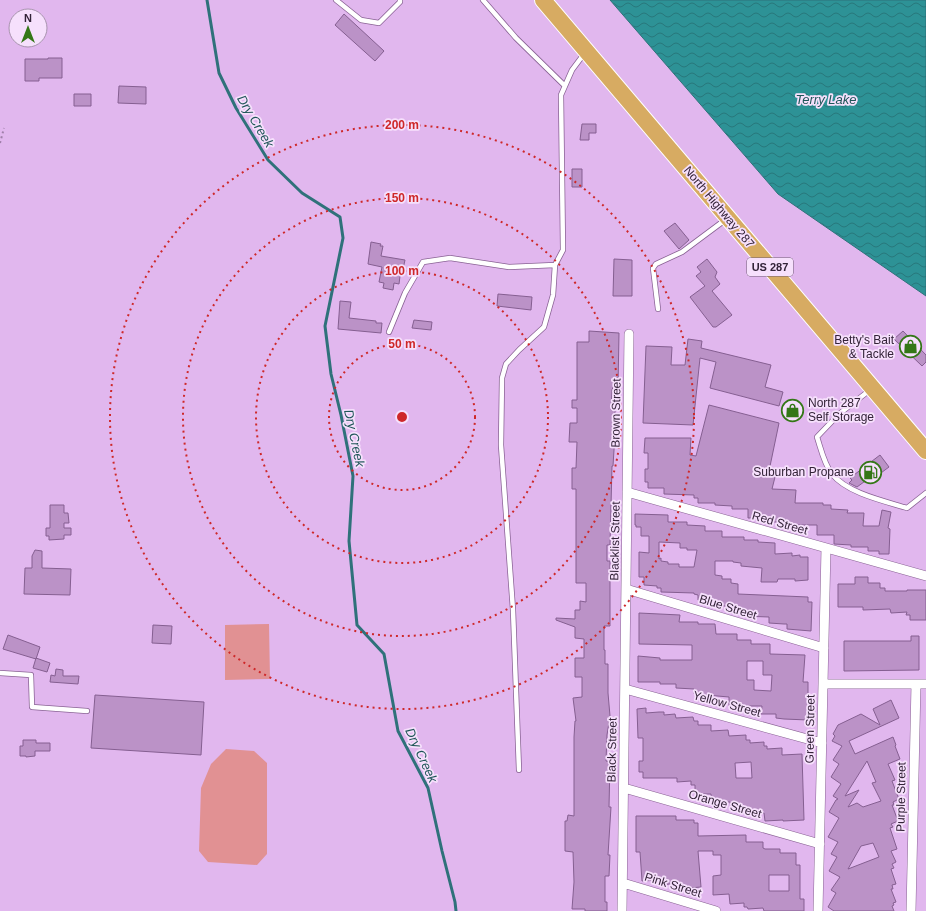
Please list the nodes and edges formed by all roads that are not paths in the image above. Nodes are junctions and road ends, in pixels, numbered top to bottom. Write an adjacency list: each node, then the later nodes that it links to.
1 (336, 0): 2 (lane)
2 (400, 0)
3 (483, 0): 6 (lane)
4 (543, 0): 5 (highway, North Highway 287 / US 287)
5 (586, 51): 6 (lane); 7 (highway, North Highway 287 / US 287)
6 (565, 86): 8 (lane)
7 (728, 218): 9 (lane); 12 (highway, North Highway 287 / US 287)
8 (555, 265): 10 (lane); 27 (lane)
9 (658, 309)
10 (389, 332)
11 (629, 334): 14 (street, Brown Street)
12 (872, 388): 13 (highway, North Highway 287 / US 287); 15 (lane)
13 (926, 451)
14 (627, 492): 16 (street, Red Street); 18 (street, Blacklist Street)
15 (926, 493)
16 (826, 548): 17 (street, Red Street); 19 (street, Green Street)
17 (926, 576)
18 (626, 589): 19 (street, Blue Street); 24 (street, Black Street)
19 (824, 648): 21 (street, Green Street)
20 (0, 673): 25 (lane)
21 (823, 684): 22 (street); 26 (street, Green Street)
22 (916, 684): 23 (street); 34 (street, Purple Street)
23 (926, 684)
24 (625, 690): 26 (street, Yellow Street); 28 (street, Black Street)
25 (87, 711)
26 (822, 743): 29 (street, Green Street)
27 (519, 770)
28 (624, 788): 29 (street, Orange Street); 30 (street, Black Street)
29 (820, 844): 33 (street, Green Street)
30 (623, 882): 31 (street, Black Street); 32 (street, Pink Street)
31 (622, 911)
32 (716, 911)
33 (818, 911)
34 (911, 911)

